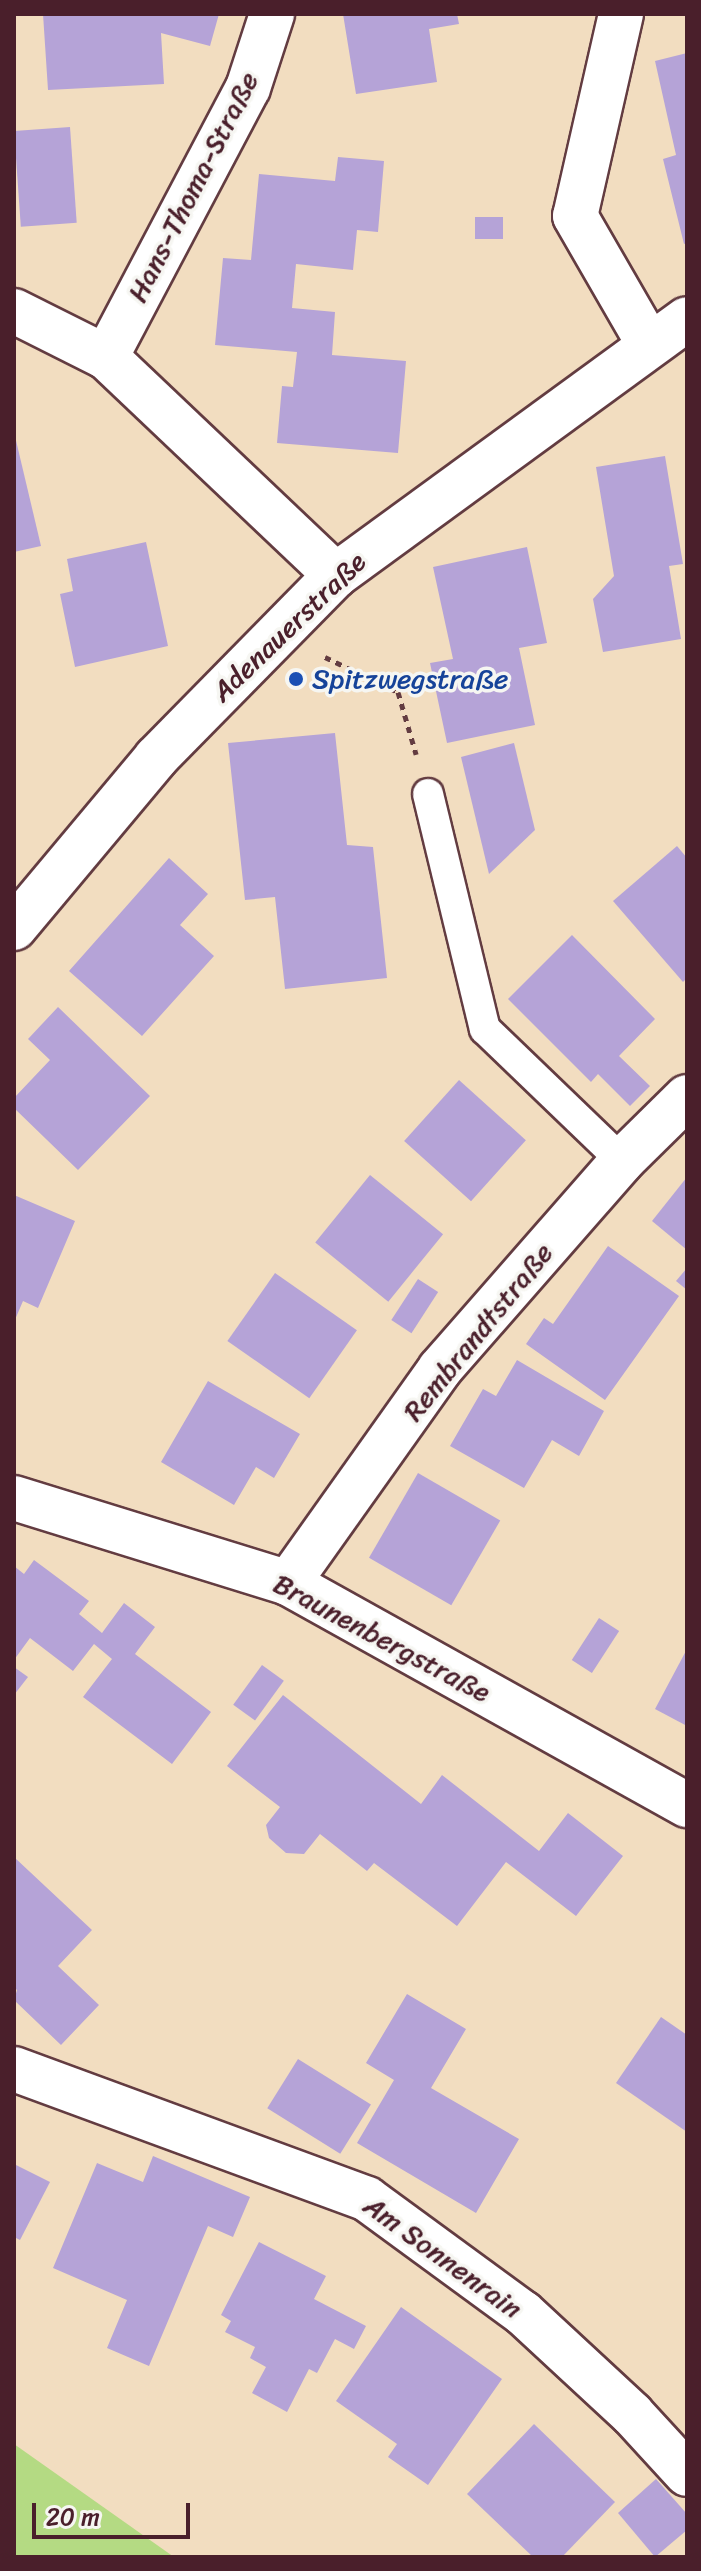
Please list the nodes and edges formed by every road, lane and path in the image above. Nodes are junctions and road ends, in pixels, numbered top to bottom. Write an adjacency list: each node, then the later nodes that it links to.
1 (272, 14): 6 (street, Hans-Thoma-Straße)
2 (621, 14): 5 (street)
3 (14, 311): 6 (street)
4 (687, 319): 5 (street, Adenauerstraße)
5 (649, 344): 7 (street, Adenauerstraße)
6 (106, 357): 7 (street)
7 (336, 575): 8 (street, Adenauerstraße)
8 (277, 634): 9 (path); 10 (street, Adenauerstraße)
9 (428, 794): 12 (lane)
10 (14, 928)
11 (687, 1097): 12 (street, Rembrandtstraße)
12 (622, 1161): 14 (street, Rembrandtstraße)
13 (14, 1498): 14 (street, Braunenbergstraße)
14 (288, 1583): 15 (street, Braunenbergstraße)
15 (687, 1805)
16 (14, 2069): 17 (street, Am Sonnenrain)
17 (687, 2474)

